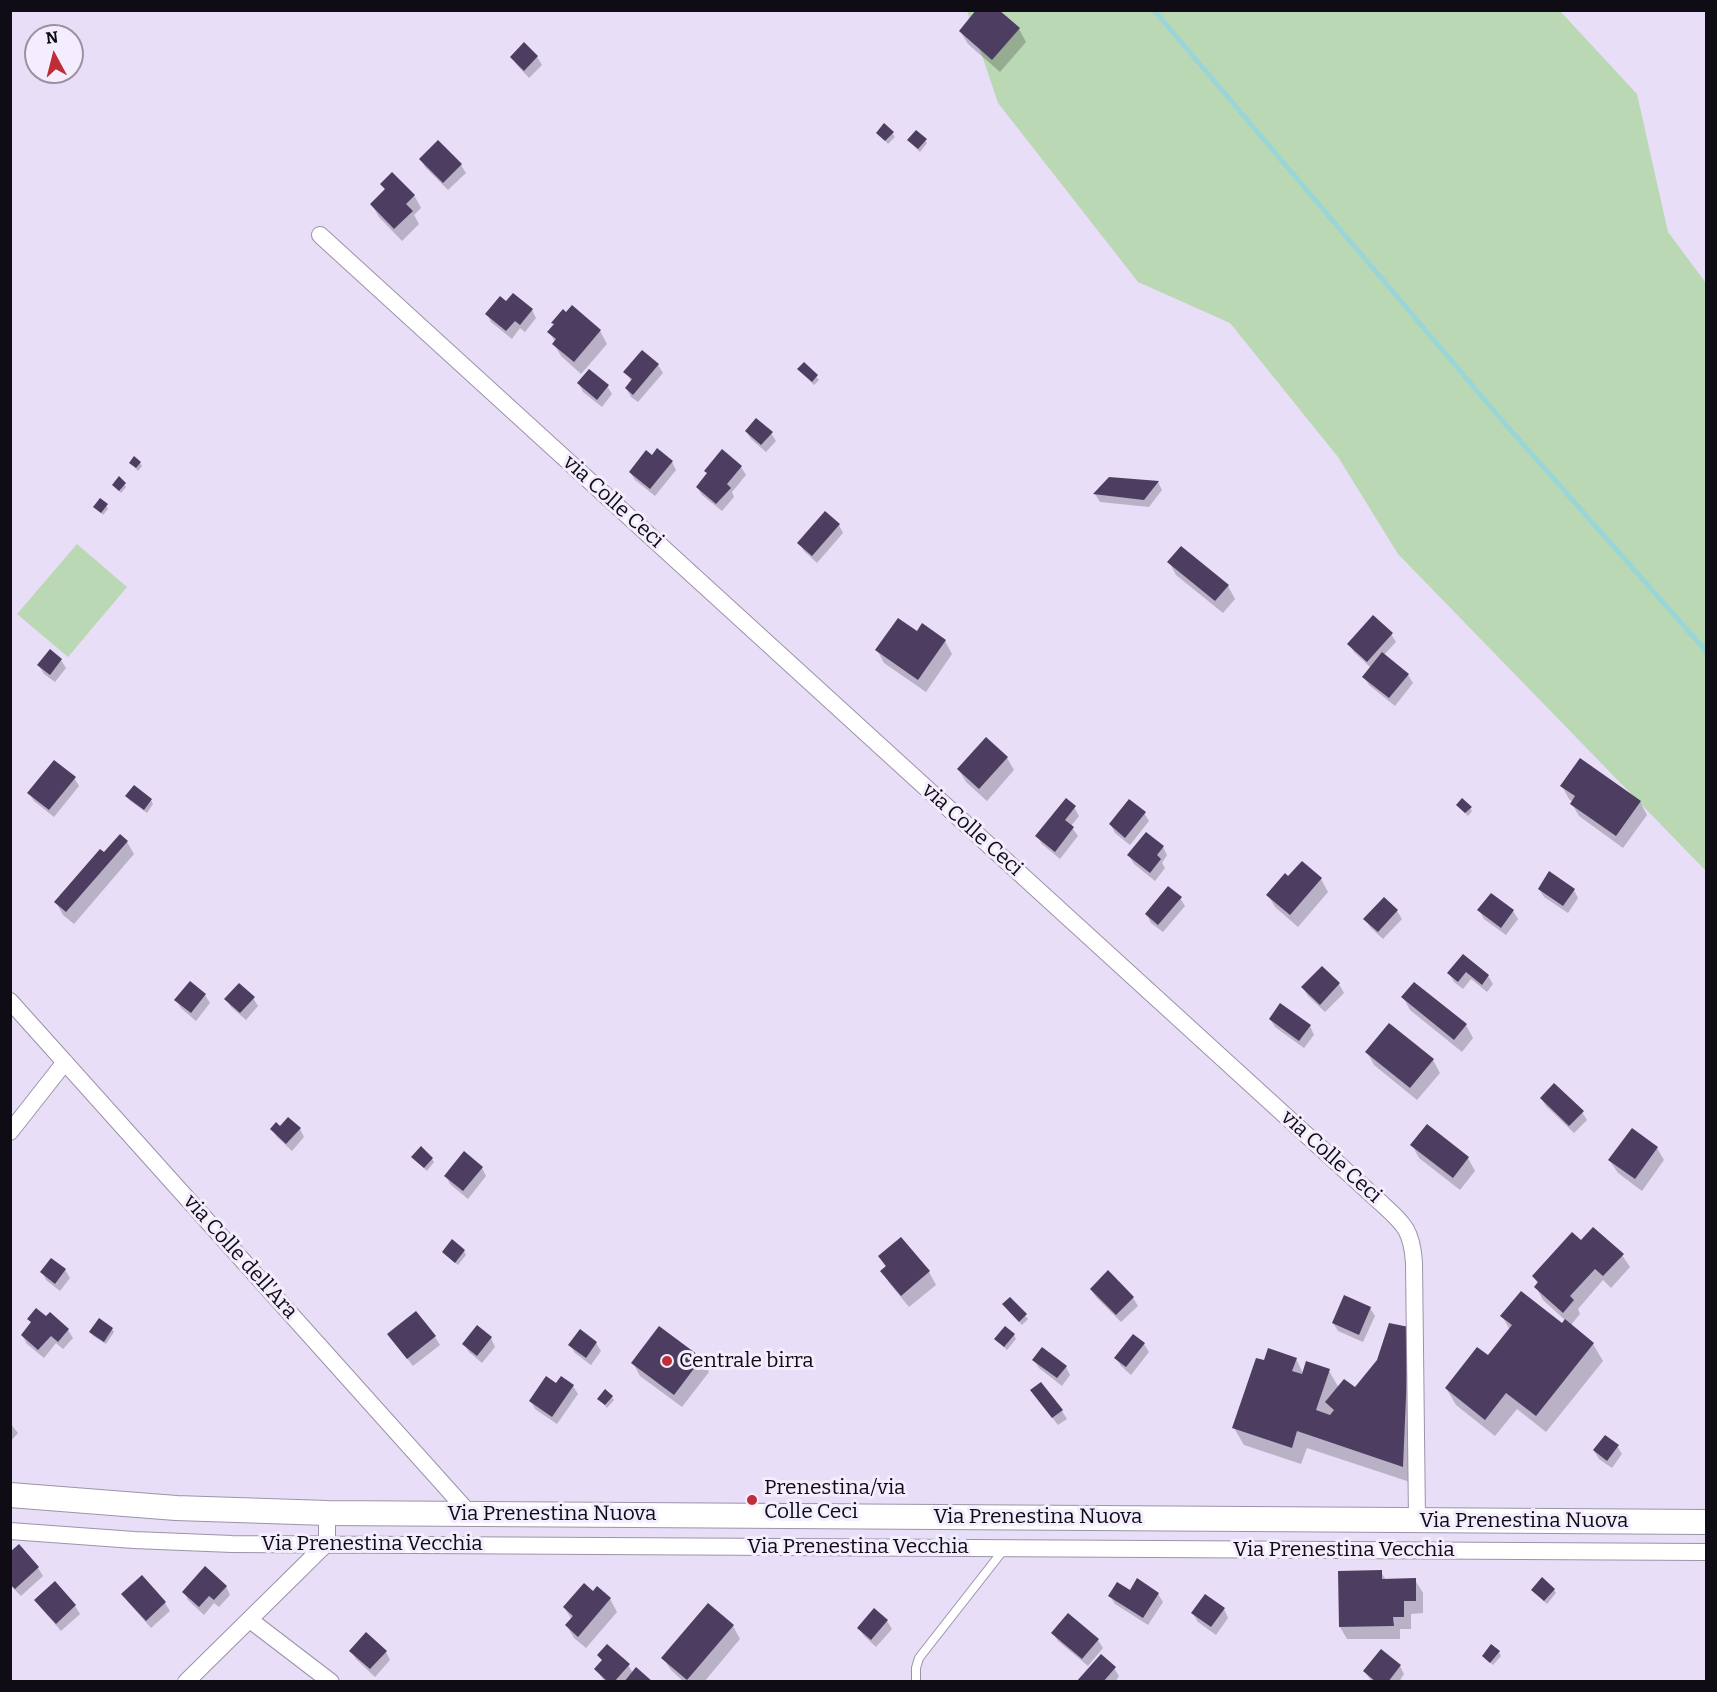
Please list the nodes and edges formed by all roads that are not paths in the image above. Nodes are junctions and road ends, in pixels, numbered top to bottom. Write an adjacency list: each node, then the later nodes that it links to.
1 (320, 235): 8 (street, via Colle Ceci)
2 (10, 1000): 3 (street, via Colle dell'Ara)
3 (65, 1062): 4 (street); 7 (street, via Colle dell'Ara)
4 (10, 1132)
5 (10, 1495): 6 (main road, Via Prenestina Nuova)
6 (327, 1513): 7 (main road, Via Prenestina Nuova); 11 (street)
7 (470, 1514): 8 (main road, Via Prenestina Nuova)
8 (1417, 1520): 9 (main road, Via Prenestina Nuova)
9 (1707, 1522)
10 (10, 1531): 11 (street, Via Prenestina Vecchia)
11 (327, 1544): 12 (street, Via Prenestina Vecchia); 14 (street)
12 (1005, 1548): 13 (street, Via Prenestina Vecchia); 17 (lane)
13 (1707, 1552)
14 (250, 1620): 15 (street); 16 (street)
15 (186, 1682)
16 (331, 1682)
17 (916, 1682)

